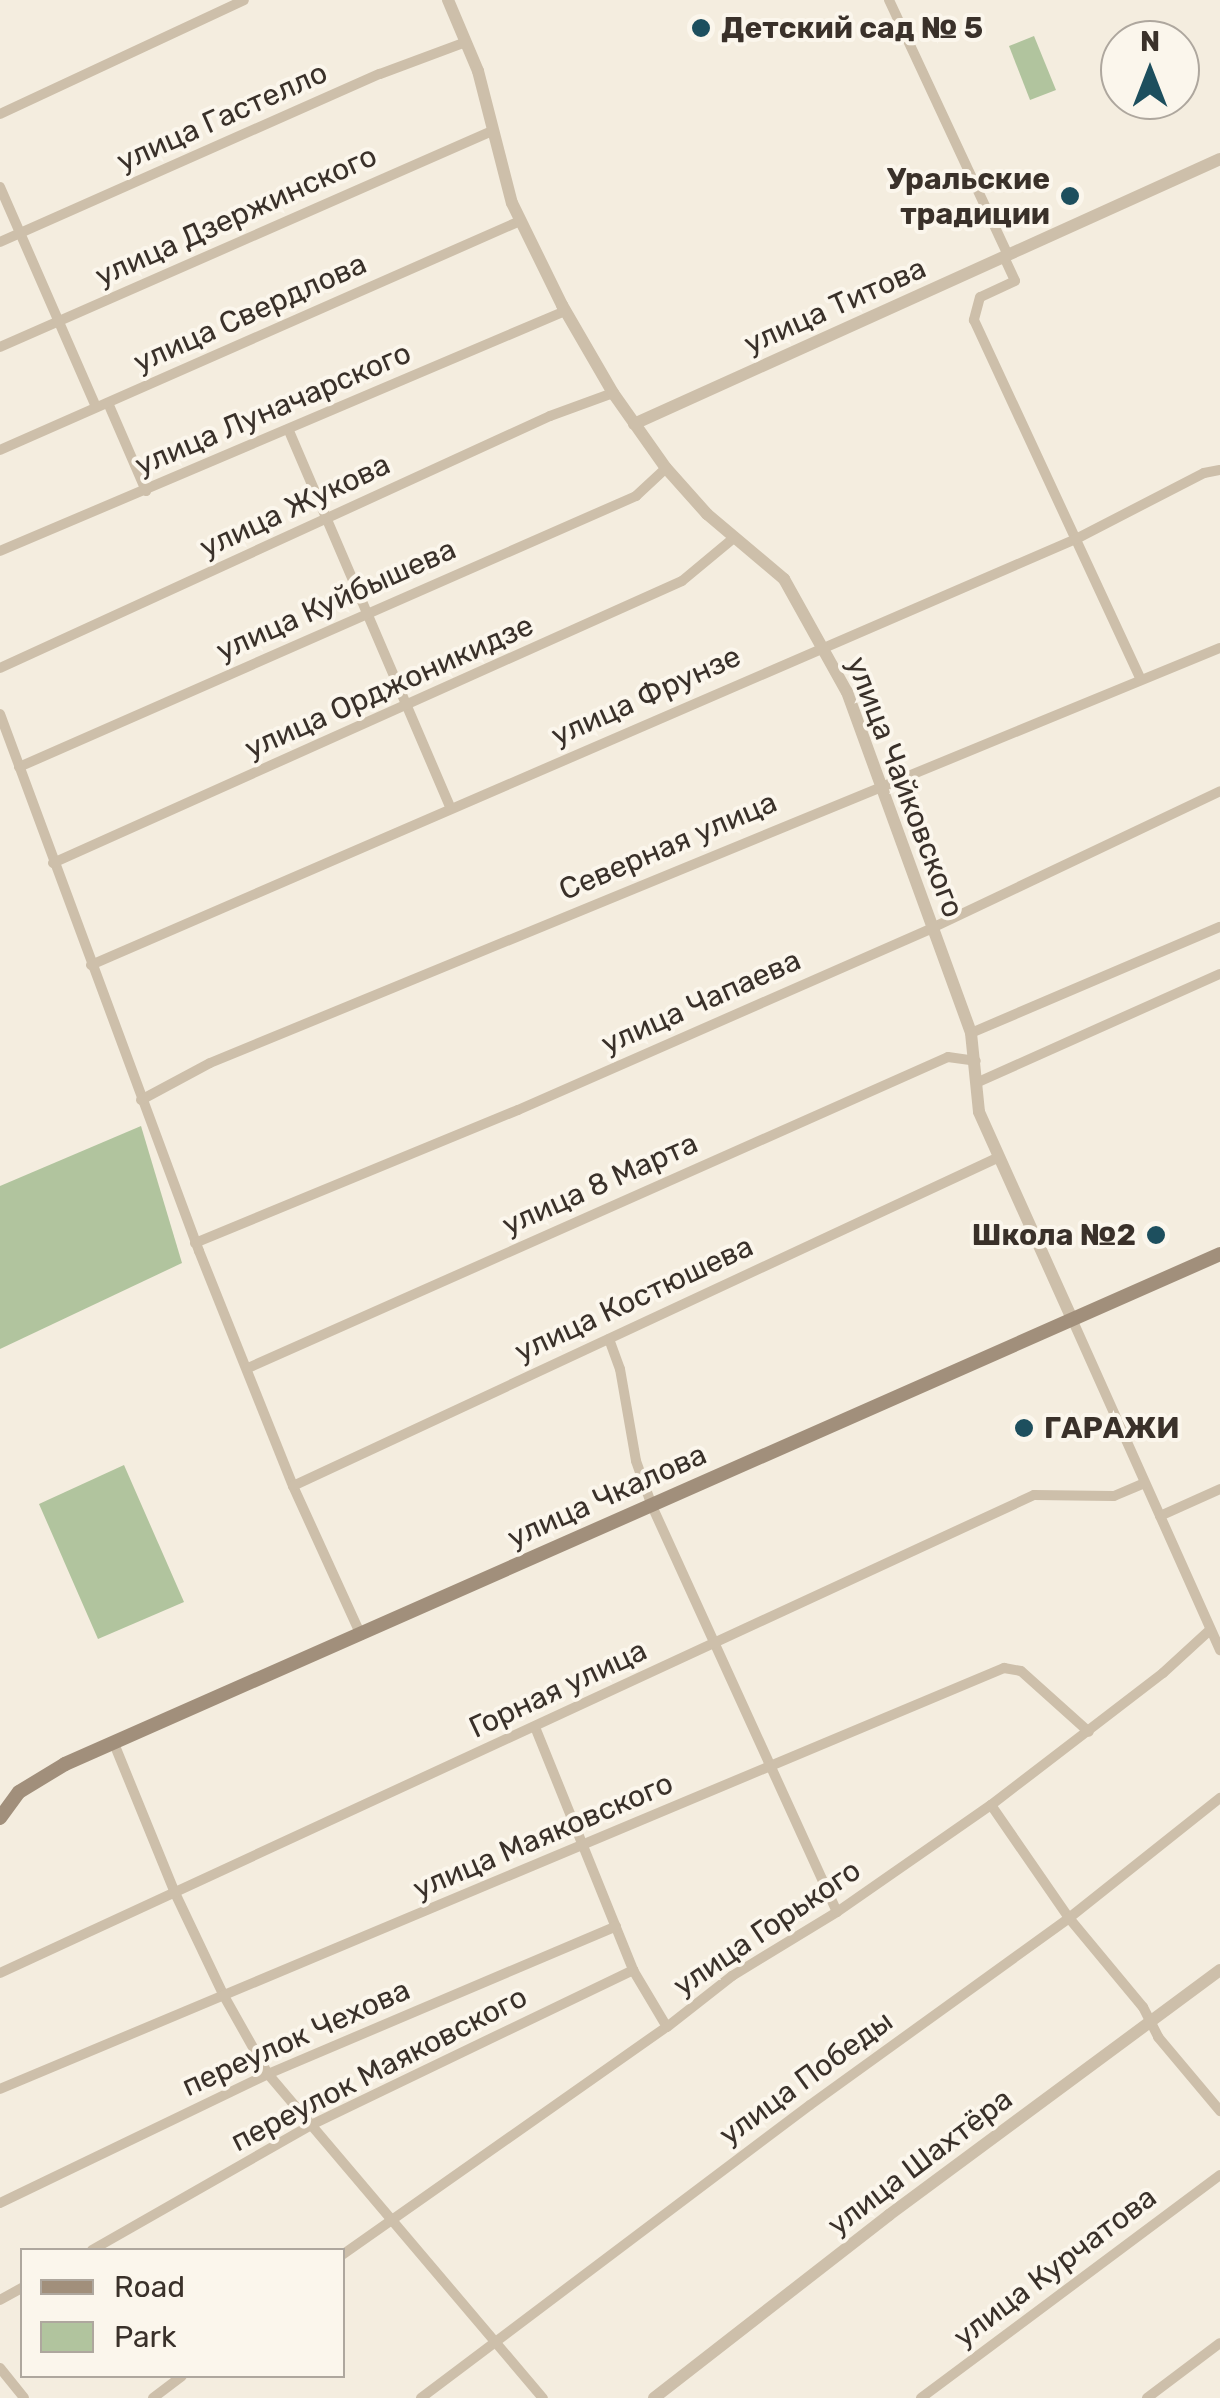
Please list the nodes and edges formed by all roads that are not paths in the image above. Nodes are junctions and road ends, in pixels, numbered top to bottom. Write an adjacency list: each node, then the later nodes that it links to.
1 (244, 0): 5 (street)
2 (448, 0): 4 (street, улица Чайковского)
3 (889, 0): 12 (street)
4 (466, 42): 6 (street, улица Чайковского); 10 (street, улица Гастелло)
5 (0, 114)
6 (492, 132): 9 (street, улица Чайковского); 14 (street, улица Дзержинского)
7 (1220, 159): 12 (street, улица Титова)
8 (0, 187): 10 (street)
9 (520, 221): 13 (street, улица Чайковского); 17 (street, улица Свердлова)
10 (22, 232): 11 (street, улица Гастелло); 14 (street)
11 (0, 242)
12 (1006, 256): 18 (street, улица Титова); 26 (street)
13 (565, 310): 16 (street, улица Чайковского); 19 (street, улица Луначарского)
14 (60, 320): 15 (street, улица Дзержинского); 17 (street)
15 (0, 347)
16 (612, 393): 18 (street, улица Чайковского); 24 (street, улица Жукова)
17 (102, 405): 20 (street, улица Свердлова); 23 (street)
18 (634, 424): 21 (street, улица Чайковского)
19 (288, 431): 23 (street, улица Луначарского); 24 (street)
20 (0, 450)
21 (666, 468): 25 (street, улица Чайковского); 28 (street, улица Куйбышева)
22 (1220, 470): 26 (street, улица Фрунзе)
23 (146, 491): 27 (street, улица Луначарского)
24 (327, 520): 28 (street); 31 (street, улица Жукова)
25 (735, 537): 29 (street, улица Чайковского); 33 (street, улица Орджоникидзе)
26 (1076, 539): 29 (street, улица Фрунзе); 32 (street)
27 (0, 551)
28 (368, 612): 33 (street); 35 (street, улица Куйбышева)
29 (823, 646): 36 (street, улица Чайковского); 38 (street, улица Фрунзе)
30 (1220, 648): 32 (street, Северная улица)
31 (0, 668)
32 (1140, 678): 36 (street, Северная улица)
33 (408, 707): 38 (street); 39 (street, улица Орджоникидзе)
34 (0, 714): 35 (street)
35 (19, 767): 39 (street)
36 (880, 786): 41 (street, улица Чайковского); 47 (street, Северная улица)
37 (1220, 791): 41 (street, улица Чапаева)
38 (452, 809): 42 (street, улица Фрунзе)
39 (53, 863): 42 (street)
40 (1220, 927): 44 (street)
41 (932, 928): 44 (street, улица Чайковского); 49 (street, улица Чапаева)
42 (91, 964): 47 (street)
43 (1220, 974): 46 (street)
44 (972, 1033): 45 (street, улица Чайковского)
45 (976, 1061): 46 (street, улица Чайковского); 53 (street, улица 8 Марта)
46 (976, 1084): 48 (street, улица Чайковского)
47 (140, 1100): 49 (street)
48 (997, 1158): 51 (street, улица Чайковского); 52 (street, улица Костюшева)
49 (195, 1243): 53 (street)
50 (1220, 1254): 51 (main road, улица Чкалова)
51 (1072, 1319): 54 (street, улица Чайковского); 57 (main road, улица Чкалова)
52 (609, 1339): 55 (street, улица Костюшева); 57 (street)
53 (248, 1368): 55 (street)
54 (1144, 1483): 58 (street, улица Чайковского); 61 (street, Горная улица)
55 (293, 1486): 60 (street)
56 (1220, 1488): 58 (street)
57 (652, 1506): 60 (main road, улица Чкалова); 61 (street)
58 (1160, 1516): 59 (street, улица Чайковского)
59 (1210, 1630): 62 (street, улица Чайковского); 64 (street, улица Горького)
60 (361, 1635): 65 (main road, улица Чкалова)
61 (718, 1644): 63 (street, Горная улица); 66 (street)
62 (1220, 1650)
63 (535, 1726): 70 (street); 71 (street, Горная улица)
64 (1089, 1732): 66 (street, улица Маяковского); 68 (street, улица Горького)
65 (115, 1746): 69 (main road, улица Чкалова); 71 (street)
66 (769, 1769): 70 (street, улица Маяковского); 72 (street)
67 (1220, 1798): 73 (street, улица Победы)
68 (991, 1805): 72 (street, улица Горького); 73 (street)
69 (0, 1818)
70 (585, 1846): 74 (street); 78 (street, улица Маяковского)
71 (175, 1892): 77 (street, Горная улица); 78 (street)
72 (837, 1912): 80 (street, улица Горького)
73 (1069, 1918): 79 (street); 90 (street, улица Победы)
74 (616, 1926): 75 (street); 81 (street, переулок Чехова)
75 (632, 1970): 80 (street); 84 (street, переулок Маяковского)
76 (1220, 1970): 79 (street, улица Шахтёра)
77 (0, 1973)
78 (224, 1996): 81 (street); 82 (street, улица Маяковского)
79 (1150, 2022): 83 (street); 98 (street, улица Шахтёра)
80 (667, 2027): 87 (street, улица Горького)
81 (268, 2074): 84 (street); 86 (street, переулок Чехова)
82 (0, 2089)
83 (1220, 2111)
84 (310, 2126): 87 (street); 88 (street, переулок Маяковского)
85 (1220, 2176): 99 (street, улица Курчатова)
86 (0, 2203)
87 (391, 2220): 89 (street, улица Горького); 90 (street)
88 (96, 2248)
89 (345, 2254)
90 (497, 2342): 96 (street, улица Победы); 97 (street)
91 (1220, 2343): 100 (street)
92 (0, 2368): 94 (street)
93 (179, 2378): 95 (street)
94 (24, 2398)
95 (153, 2398)
96 (420, 2398)
97 (543, 2398)
98 (654, 2398)
99 (921, 2398)
100 (1148, 2398)

